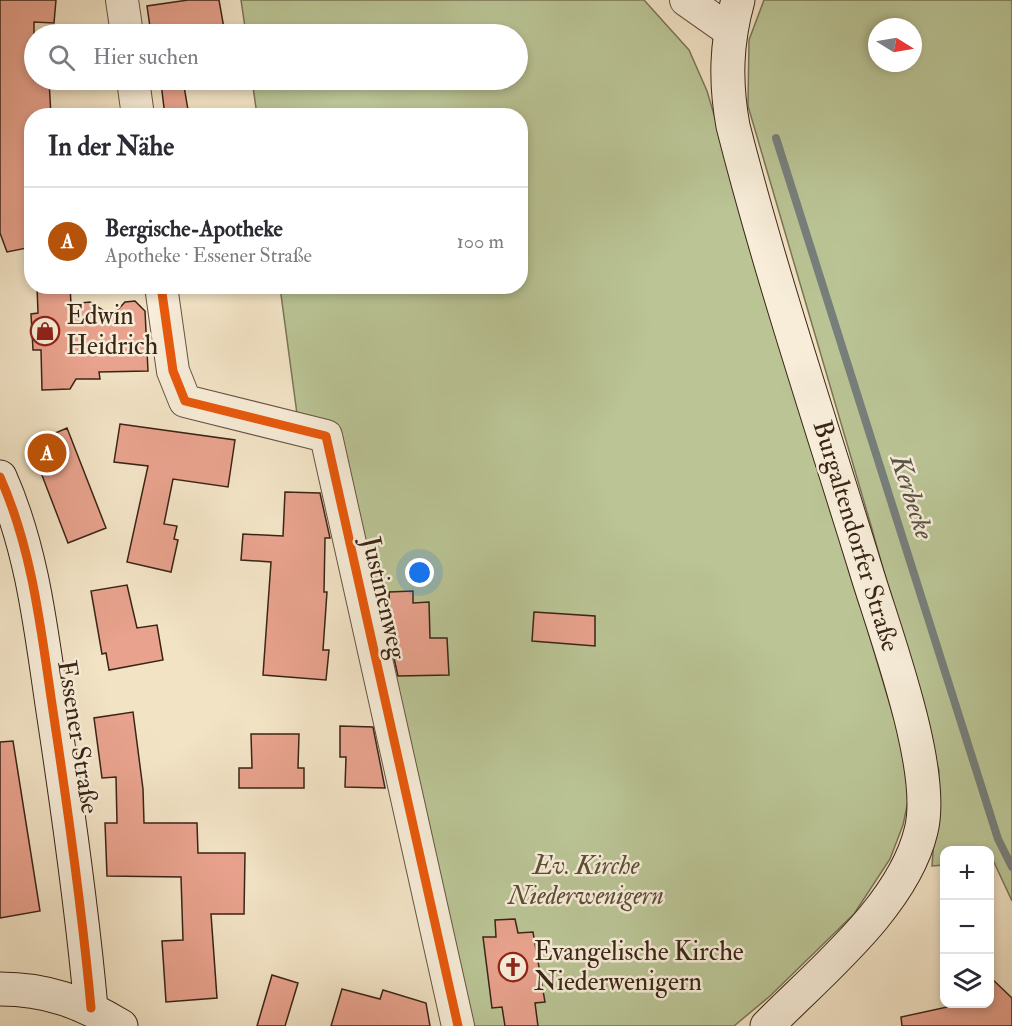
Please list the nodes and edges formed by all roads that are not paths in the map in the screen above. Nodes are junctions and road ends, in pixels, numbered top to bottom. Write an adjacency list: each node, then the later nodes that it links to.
1 (122, 0): 4 (street)
2 (686, 0): 3 (street)
3 (734, 15): 13 (main road, Burgaltendorfer Straße)
4 (126, 24)
5 (134, 90): 6 (street)
6 (137, 108)
7 (162, 294): 12 (street, Justinenweg)
8 (0, 477): 10 (main road, Essener Straße)
9 (0, 989): 10 (main road)
10 (92, 1008): 11 (main road)
11 (121, 1026)
12 (458, 1026)
13 (767, 1026)

